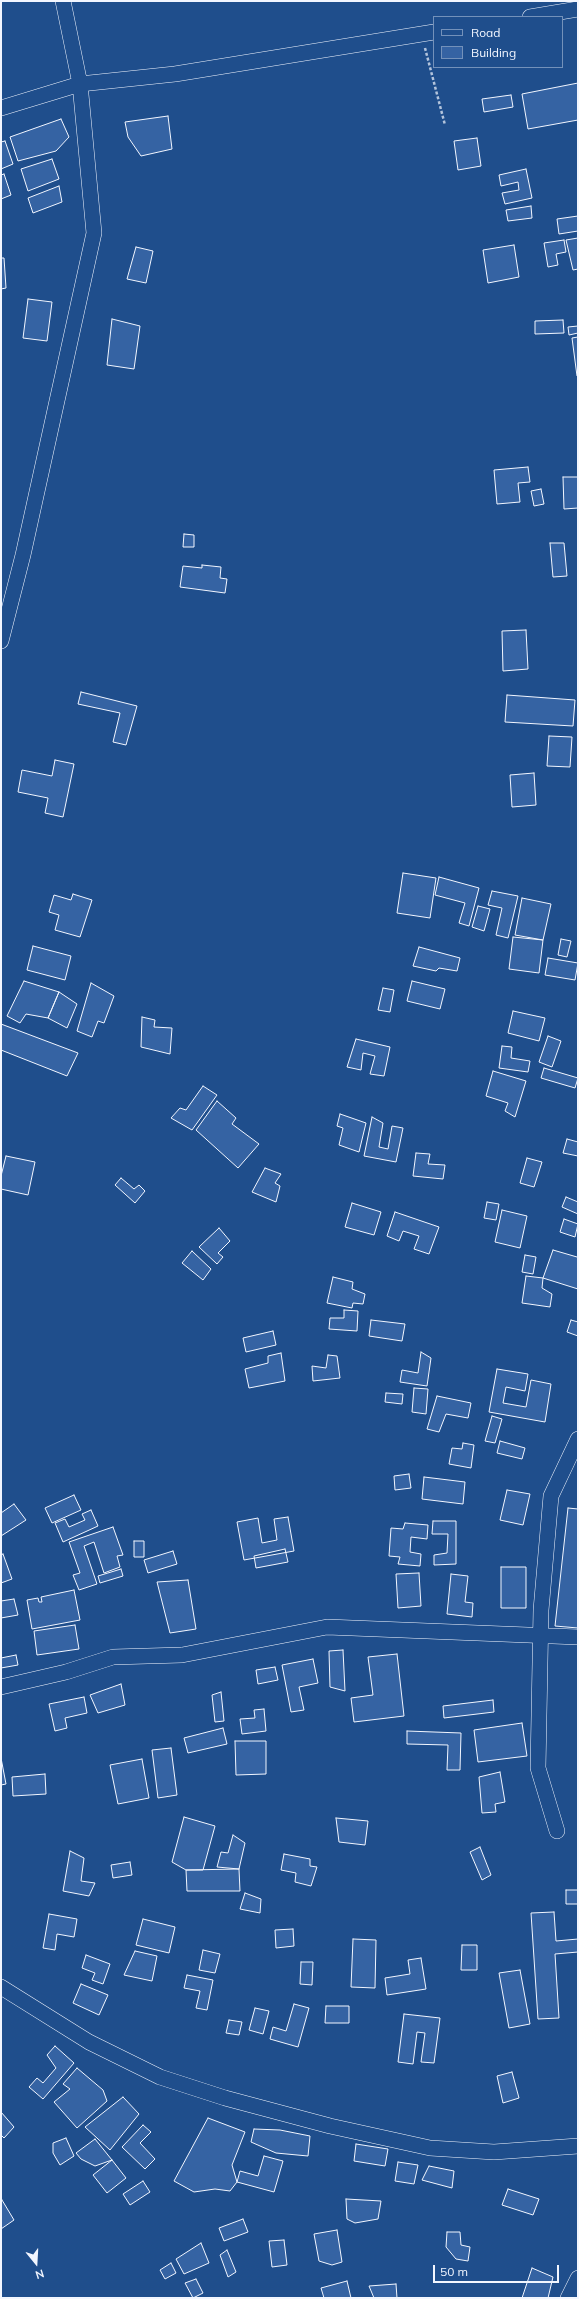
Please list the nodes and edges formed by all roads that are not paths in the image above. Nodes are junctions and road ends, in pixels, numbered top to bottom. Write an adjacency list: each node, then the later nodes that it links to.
1 (63, 1): 5 (street)
2 (578, 9): 3 (street)
3 (536, 16)
4 (428, 33): 5 (street)
5 (80, 84): 6 (street); 7 (street)
6 (1, 108)
7 (1, 641)
8 (578, 1438): 9 (street)
9 (540, 1634): 10 (street); 11 (street); 12 (street)
10 (578, 1637)
11 (1, 1687)
12 (557, 1830)
13 (1, 1988): 14 (street)
14 (578, 2146)
15 (578, 2278): 16 (street)
16 (568, 2298)

